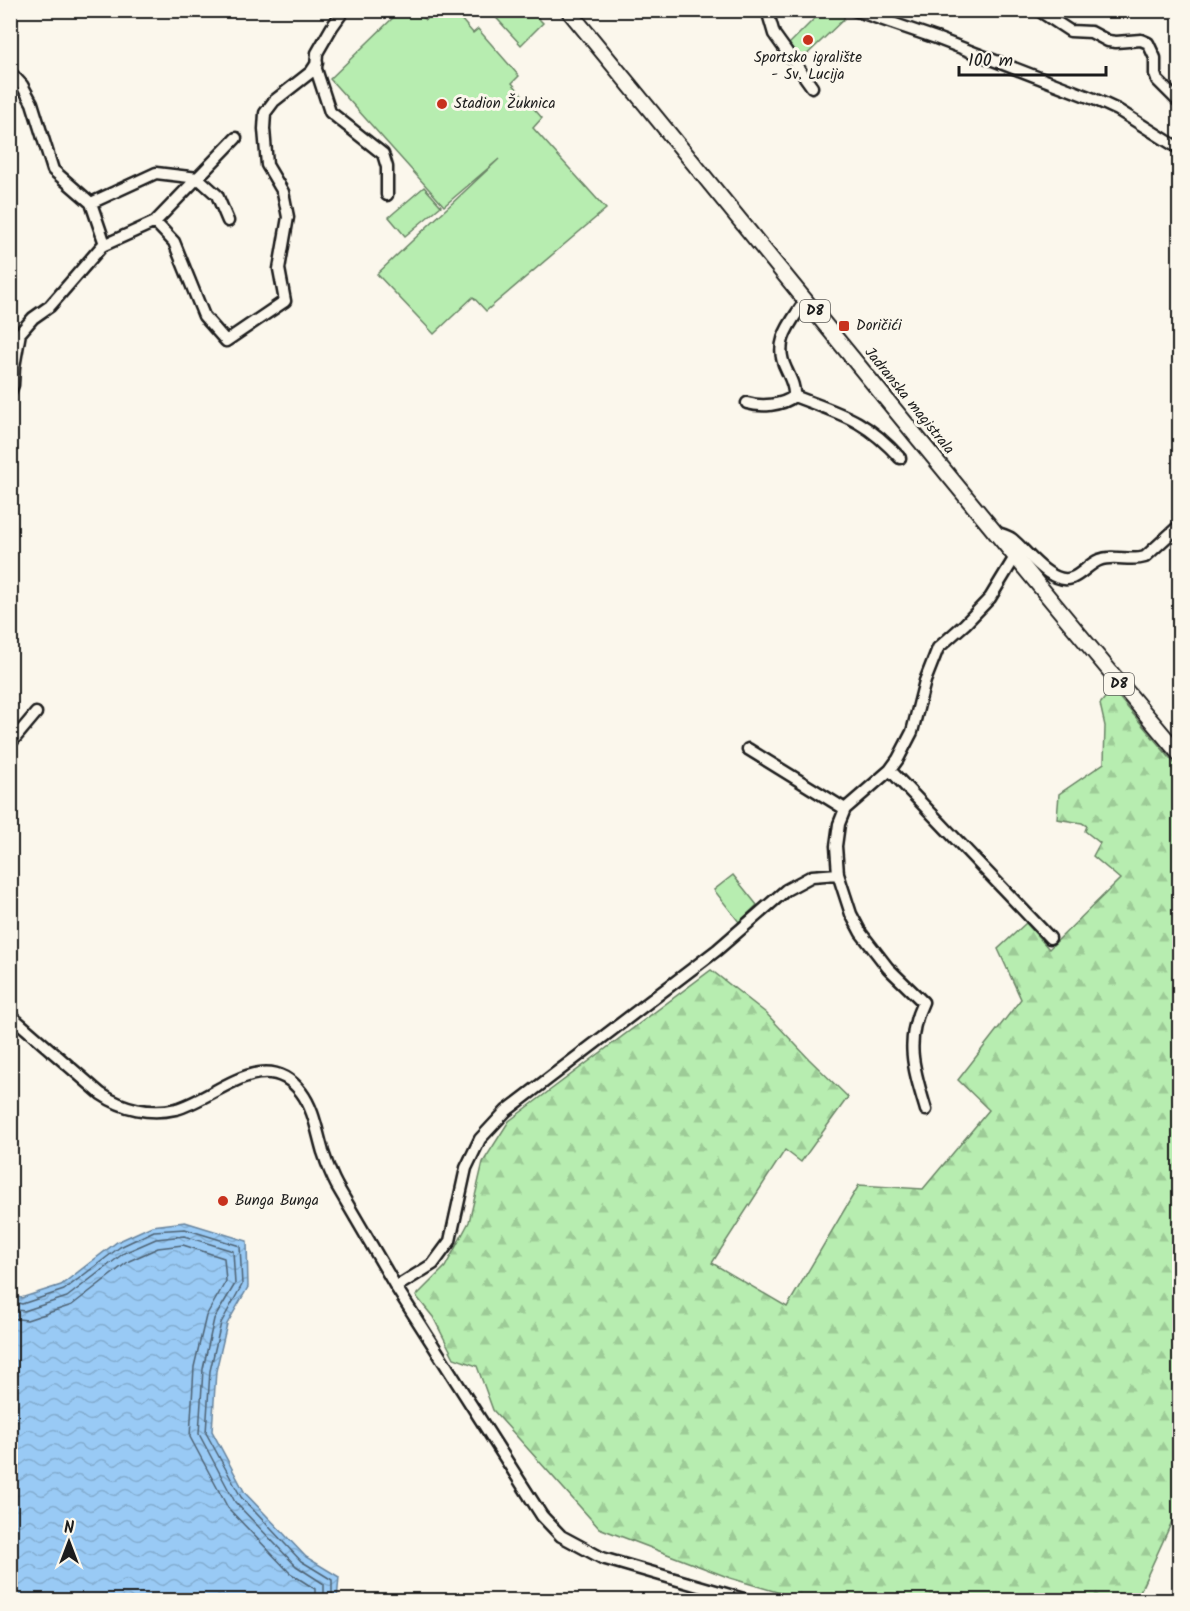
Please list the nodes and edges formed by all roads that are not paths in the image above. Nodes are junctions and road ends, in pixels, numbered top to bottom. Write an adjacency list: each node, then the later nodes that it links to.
1 (344, 10): 6 (street)
2 (568, 10): 18 (main road, Jadranska magistrala / D8)
3 (767, 10): 8 (street)
4 (1038, 10): 9 (street)
5 (861, 12): 11 (street)
6 (317, 63): 13 (street); 16 (street)
7 (10, 72): 14 (street)
8 (812, 87)
9 (1179, 103)
10 (236, 138): 12 (street)
11 (1179, 149)
12 (198, 178): 14 (street); 15 (street); 16 (street)
13 (387, 195)
14 (91, 203): 17 (street)
15 (228, 221)
16 (155, 222): 17 (street)
17 (105, 244): 19 (street)
18 (806, 299): 20 (street); 24 (main road, Jadranska magistrala / D8)
19 (10, 392)
20 (794, 396): 21 (street); 22 (street)
21 (747, 403)
22 (900, 458)
23 (1179, 525): 24 (street)
24 (994, 532): 25 (main road, Jadranska magistrala / D8)
25 (1015, 557): 29 (main road, Jadranska magistrala / D8); 30 (street)
26 (36, 713): 27 (street)
27 (10, 744)
28 (748, 749): 31 (street)
29 (1179, 755)
30 (890, 770): 31 (street); 33 (street)
31 (845, 809): 32 (street)
32 (838, 874): 35 (street); 36 (street)
33 (1050, 938)
34 (10, 1015): 36 (street)
35 (926, 1110)
36 (396, 1287): 37 (street)
37 (747, 1600)

